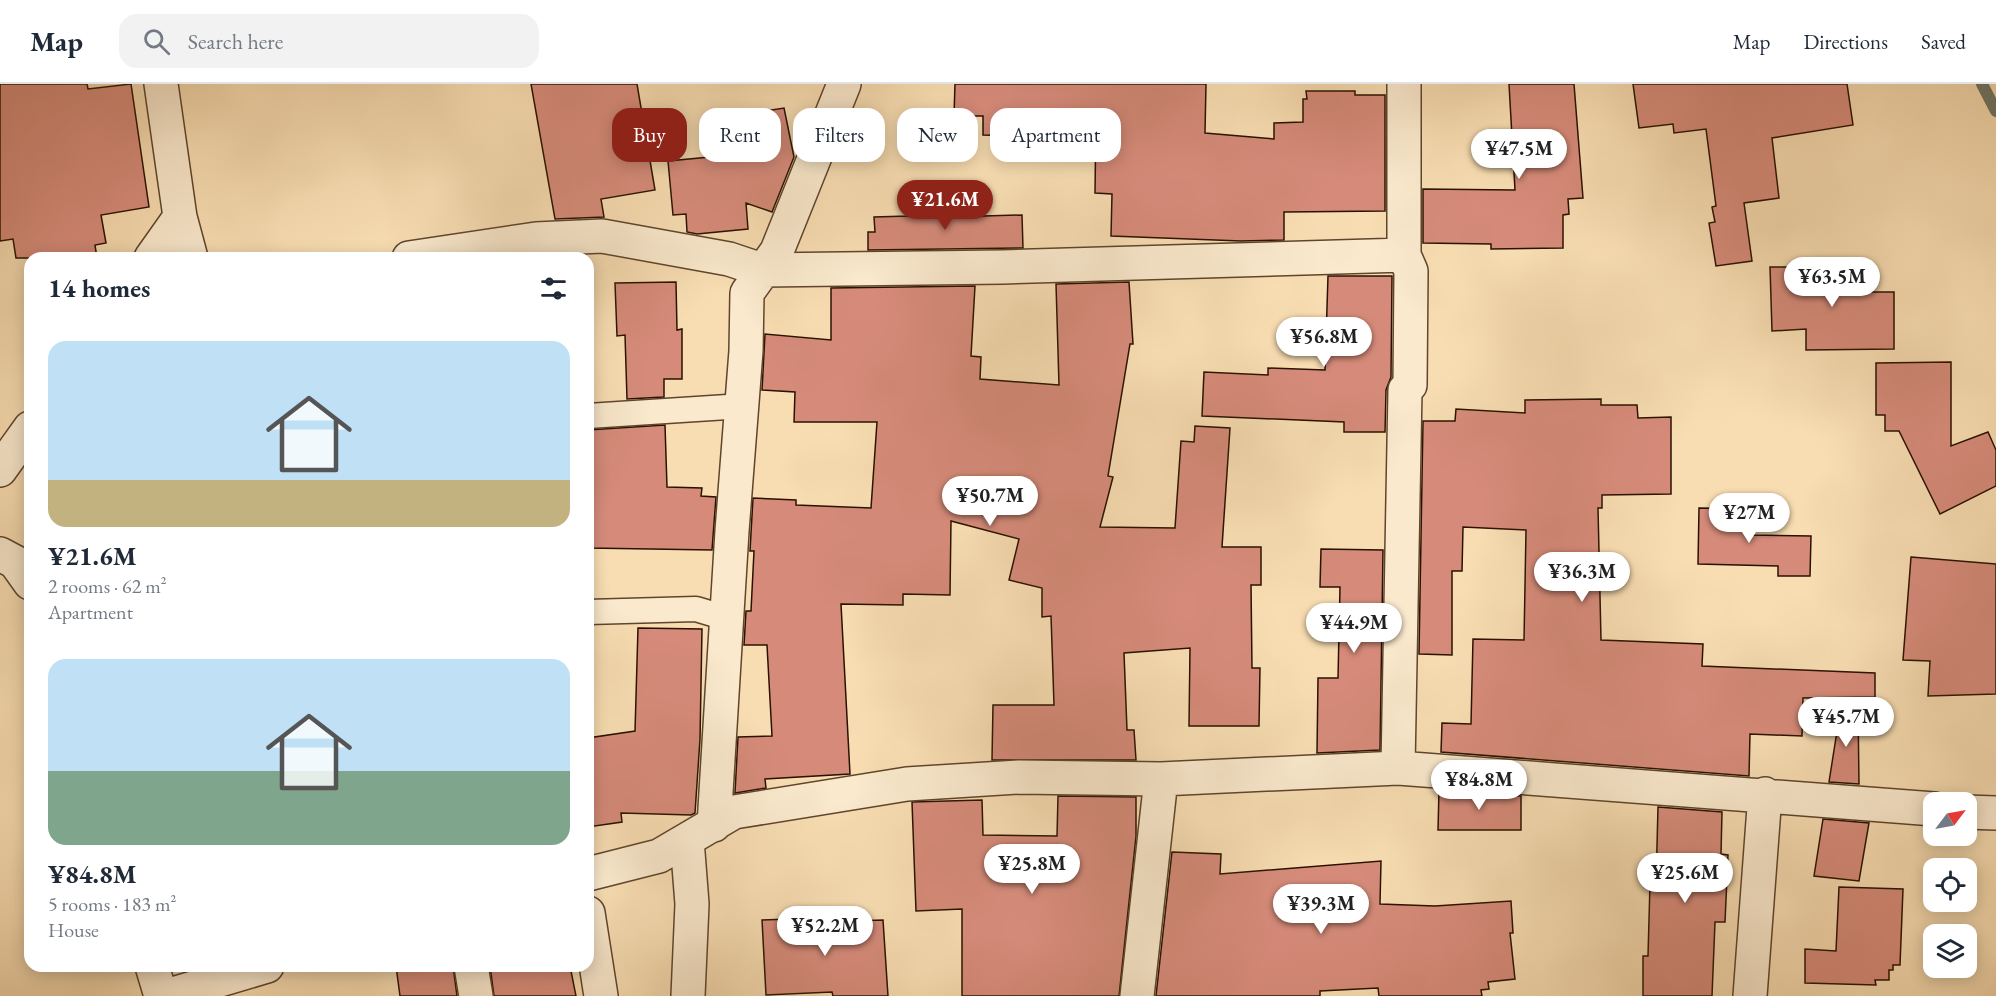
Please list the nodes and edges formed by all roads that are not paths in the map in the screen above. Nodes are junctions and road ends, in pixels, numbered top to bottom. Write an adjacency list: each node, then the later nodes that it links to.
1 (160, 84): 4 (street)
2 (844, 84): 9 (street)
3 (1404, 84): 8 (street)
4 (180, 217): 5 (street); 6 (street)
5 (155, 252)
6 (189, 252)
7 (449, 252): 9 (street)
8 (1404, 255): 9 (street); 18 (street)
9 (762, 270): 10 (street)
10 (743, 406): 11 (lane); 17 (street)
11 (594, 416)
12 (24, 436): 13 (street)
13 (0, 470)
14 (0, 554): 15 (street)
15 (24, 572)
16 (594, 612): 17 (lane)
17 (726, 618): 24 (street)
18 (1398, 768): 19 (street); 20 (street)
19 (1161, 778): 24 (street); 34 (street)
20 (1765, 794): 21 (street); 35 (street)
21 (1923, 808)
22 (1977, 812): 23 (street)
23 (1996, 813)
24 (701, 833): 25 (street); 33 (street)
25 (594, 872)
26 (594, 951): 32 (street)
27 (154, 972): 30 (street)
28 (246, 972): 30 (street)
29 (472, 972): 31 (street)
30 (163, 996)
31 (476, 996)
32 (601, 996)
33 (688, 996)
34 (1137, 996)
35 (1749, 996)

